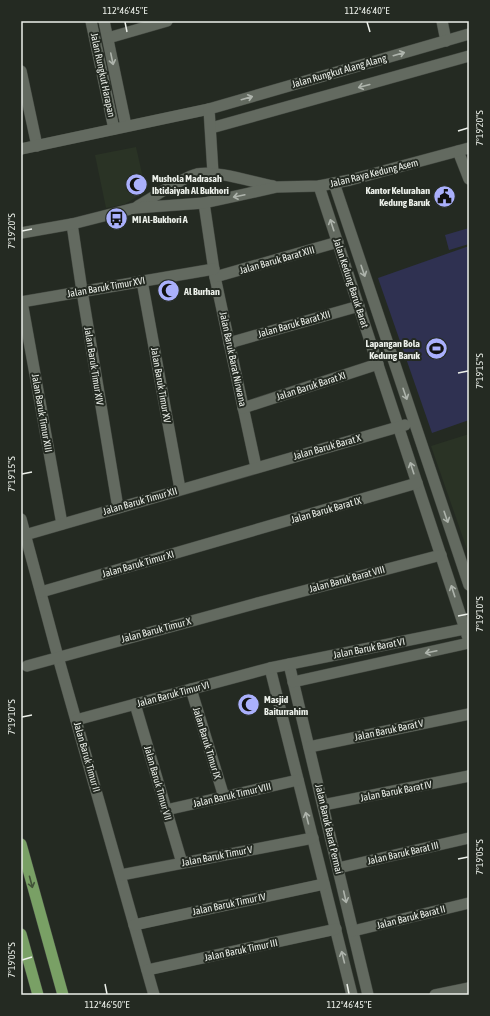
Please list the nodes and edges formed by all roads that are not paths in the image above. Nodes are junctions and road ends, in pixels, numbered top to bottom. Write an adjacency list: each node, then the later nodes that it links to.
1 (91, 21): 13 (street, Jalan Rungkut Harapan)
2 (104, 21): 6 (street, Jalan Rungkut Harapan)
3 (167, 21): 6 (street)
4 (442, 21): 7 (street)
5 (469, 34): 7 (street, Jalan Rungkut Alang Alang)
6 (108, 38): 11 (street, Jalan Rungkut Harapan, one-way to 11)
7 (446, 41): 10 (street, Jalan Rungkut Alang Alang, one-way to 7)
8 (469, 56): 12 (street, Jalan Rungkut Alang Alang, one-way to 12)
9 (21, 71): 14 (street)
10 (209, 108): 11 (street, Jalan Rungkut Harapan); 12 (street)
11 (126, 126): 13 (street, Jalan Rungkut Harapan)
12 (211, 128): 17 (street)
13 (114, 129): 14 (street, Jalan Rungkut Harapan)
14 (37, 146): 15 (street, Jalan Rungkut Harapan)
15 (21, 149)
16 (464, 149): 18 (street); 19 (street, Jalan Raya Kedung Asem)
17 (213, 173): 21 (street, Jalan Raya Kedung Asem); 23 (street, Jalan Raya Kedung Asem)
18 (469, 179)
19 (334, 183): 20 (street, Jalan Raya Kedung Asem); 35 (street, Jalan Kedung Baruk Barat, one-way to 35)
20 (319, 186): 21 (street, Jalan Raya Kedung Asem); 26 (street, Jalan Kedung Baruk Barat, one-way to 20)
21 (277, 187): 22 (street, Jalan Raya Kedung Asem, one-way to 22)
22 (204, 203): 23 (street, Jalan Raya Kedung Asem); 27 (street, Jalan Baruk Barat Nirwana)
23 (135, 208): 24 (street, Jalan Raya Kedung Asem)
24 (72, 224): 25 (street, Jalan Raya Kedung Asem); 29 (street, Jalan Baruk Timur XIV)
25 (21, 233)
26 (338, 242): 27 (street, Jalan Baruk Barat XIII); 31 (street, Jalan Kedung Baruk Barat)
27 (214, 273): 28 (street, Jalan Baruk Timur XVI); 32 (street, Jalan Baruk Barat Nirwana)
28 (142, 281): 29 (street, Jalan Baruk Timur XVI); 39 (street, Jalan Baruk Timur XV)
29 (82, 291): 30 (street, Jalan Baruk Timur XVI); 40 (street, Jalan Baruk Timur XIV)
30 (22, 302): 42 (street, Jalan Baruk Timur XIII)
31 (359, 306): 32 (street, Jalan Baruk Barat XII); 33 (street, Jalan Kedung Baruk Barat)
32 (229, 343): 34 (street, Jalan Baruk Barat Nirwana)
33 (378, 364): 34 (street, Jalan Baruk Barat XI); 36 (street, Jalan Kedung Baruk Barat)
34 (243, 408): 37 (street, Jalan Baruk Barat Nirwana)
35 (414, 422): 36 (street); 46 (street, Jalan Kedung Baruk Barat, one-way to 46)
36 (398, 426): 37 (street, Jalan Baruk Barat X); 38 (street, Jalan Kedung Baruk Barat, one-way to 36)
37 (256, 468): 39 (street, Jalan Baruk Timur XII)
38 (417, 483): 44 (street, Jalan Baruk Barat IX); 45 (street, Jalan Kedung Baruk Barat)
39 (180, 490): 40 (street, Jalan Baruk Timur XII)
40 (118, 508): 42 (street, Jalan Baruk Timur XII)
41 (21, 519): 43 (street, Jalan Baruk Timur II)
42 (62, 524): 43 (street, Jalan Baruk Timur XII)
43 (25, 535): 47 (street, Jalan Baruk Timur II)
44 (236, 536): 47 (street, Jalan Baruk Timur XI)
45 (441, 555): 48 (street, Jalan Baruk Barat VIII); 49 (street, Jalan Kedung Baruk Barat, one-way to 45)
46 (469, 585)
47 (41, 592): 51 (street, Jalan Baruk Timur II)
48 (254, 604): 51 (street, Jalan Baruk Timur X)
49 (467, 628): 50 (street, Jalan Kedung Baruk Barat); 52 (street, Jalan Baruk Barat VI)
50 (469, 642): 55 (street, Jalan Baruk Barat VI, one-way to 55)
51 (58, 657): 53 (street); 59 (street, Jalan Baruk Timur II)
52 (289, 664): 54 (street, Jalan Baruk Barat VI); 55 (street, Jalan Baruk Barat Permai)
53 (27, 666)
54 (270, 668): 56 (street, Jalan Baruk Timur VI); 62 (street, Jalan Baruk Barat Permai)
55 (293, 682): 60 (street, Jalan Baruk Barat Permai)
56 (191, 689): 57 (street, Jalan Baruk Timur VI); 63 (street, Jalan Baruk Timur IX)
57 (135, 704): 59 (street, Jalan Baruk Timur VI); 65 (street, Jalan Baruk Timur VII)
58 (469, 714): 60 (street, Jalan Baruk Barat V)
59 (76, 720): 71 (street, Jalan Baruk Timur II)
60 (309, 746): 64 (street, Jalan Baruk Barat Permai)
61 (469, 776): 64 (street, Jalan Baruk Barat IV)
62 (298, 780): 63 (street, Jalan Baruk Timur VIII); 66 (street, Jalan Baruk Barat Permai, one-way to 62)
63 (224, 797): 65 (street, Jalan Baruk Timur VIII)
64 (323, 805): 70 (street, Jalan Baruk Barat Permai)
65 (166, 810): 69 (street, Jalan Baruk Timur VII)
66 (313, 838): 69 (street, Jalan Baruk Timur V); 72 (street, Jalan Baruk Barat Permai)
67 (469, 838): 70 (street, Jalan Baruk Barat III)
68 (21, 844): 82 (main road, one-way to 82)
69 (182, 863): 71 (street, Jalan Baruk Timur V)
70 (338, 868): 76 (street, Jalan Baruk Barat Permai, one-way to 76)
71 (121, 875): 74 (street, Jalan Baruk Timur II)
72 (324, 884): 74 (street, Jalan Baruk Timur IV); 75 (street, Jalan Baruk Barat Permai)
73 (469, 903): 76 (street, Jalan Baruk Barat II)
74 (134, 925): 79 (street, Jalan Baruk Timur II)
75 (336, 929): 79 (street, Jalan Baruk Timur III); 84 (street, Jalan Baruk Barat Permai, one-way to 75)
76 (353, 931): 85 (street, Jalan Baruk Barat Permai)
77 (21, 934): 78 (main road)
78 (24, 953): 81 (main road)
79 (147, 970): 83 (street, Jalan Baruk Timur II)
80 (469, 988): 86 (street)
81 (38, 995)
82 (63, 995)
83 (154, 995)
84 (352, 995)
85 (368, 995)
86 (435, 995)

